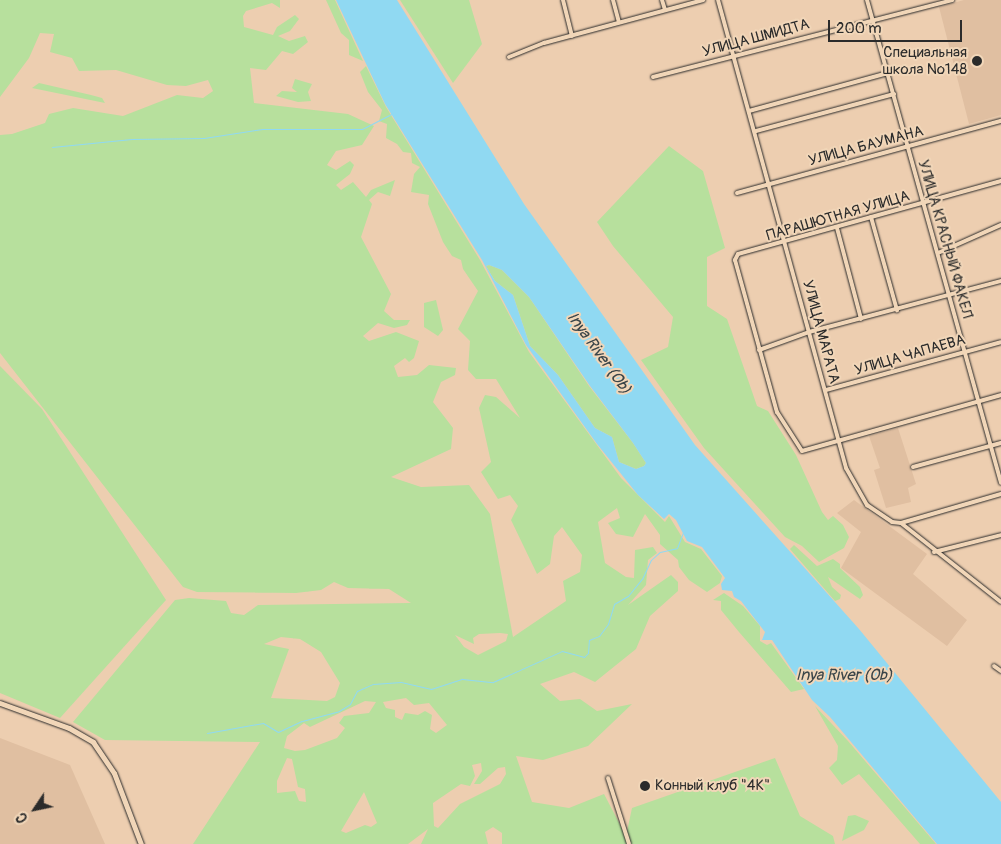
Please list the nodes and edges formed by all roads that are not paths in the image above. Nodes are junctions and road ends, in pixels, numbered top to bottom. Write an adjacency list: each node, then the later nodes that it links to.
1 (563, 0): 11 (street)
2 (613, 0): 9 (street)
3 (662, 0): 8 (street)
4 (703, 0): 8 (street)
5 (718, 0): 13 (street, УЛИЦА МАРАТА)
6 (867, 0): 10 (street, УЛИЦА КРАСНЫЙ ФАКЕЛ)
7 (952, 0): 10 (street, УЛИЦА ШМИДТА)
8 (665, 10): 9 (street)
9 (619, 22): 11 (street)
10 (874, 22): 13 (street, УЛИЦА ШМИДТА); 14 (street, УЛИЦА КРАСНЫЙ ФАКЕЛ)
11 (572, 36): 12 (street)
12 (510, 56)
13 (733, 56): 15 (street, УЛИЦА ШМИДТА); 17 (street, УЛИЦА МАРАТА)
14 (888, 73): 16 (street, УЛИЦА КРАСНЫЙ ФАКЕЛ); 17 (street)
15 (653, 77)
16 (894, 94): 19 (street); 20 (street, УЛИЦА КРАСНЫЙ ФАКЕЛ)
17 (749, 111): 19 (street, УЛИЦА МАРАТА)
18 (1001, 121): 20 (street, УЛИЦА БАУМАНА)
19 (756, 131): 22 (street, УЛИЦА МАРАТА)
20 (908, 146): 22 (street, УЛИЦА БАУМАНА); 24 (street, УЛИЦА КРАСНЫЙ ФАКЕЛ)
21 (1001, 181): 24 (street, ПАРАШЮТНАЯ УЛИЦА)
22 (770, 184): 23 (street, УЛИЦА БАУМАНА); 28 (street, УЛИЦА МАРАТА)
23 (737, 193)
24 (923, 204): 25 (street, ПАРАШЮТНАЯ УЛИЦА); 29 (street, УЛИЦА КРАСНЫЙ ФАКЕЛ)
25 (871, 217): 27 (street, ПАРАШЮТНАЯ УЛИЦА); 32 (street)
26 (1001, 225): 29 (street)
27 (837, 228): 28 (street, ПАРАШЮТНАЯ УЛИЦА); 33 (street)
28 (786, 243): 34 (street, УЛИЦА МАРАТА); 36 (street, ПАРАШЮТНАЯ УЛИЦА)
29 (938, 253): 31 (street, УЛИЦА КРАСНЫЙ ФАКЕЛ)
30 (1001, 281): 31 (street)
31 (950, 295): 32 (street); 37 (street, УЛИЦА КРАСНЫЙ ФАКЕЛ)
32 (897, 310): 33 (street)
33 (861, 319): 34 (street)
34 (810, 332): 36 (street); 38 (street, УЛИЦА МАРАТА)
35 (1001, 342): 37 (street, УЛИЦА ЧАПАЕВА)
36 (759, 350): 41 (street)
37 (965, 352): 38 (street, УЛИЦА ЧАПАЕВА); 40 (street, УЛИЦА КРАСНЫЙ ФАКЕЛ)
38 (826, 390): 41 (street, УЛИЦА МАРАТА)
39 (1001, 395): 40 (street)
40 (977, 402): 41 (street); 43 (street, УЛИЦА КРАСНЫЙ ФАКЕЛ)
41 (840, 441): 47 (street, УЛИЦА МАРАТА)
42 (1001, 443): 43 (street)
43 (990, 446): 44 (street); 45 (street, УЛИЦА КРАСНЫЙ ФАКЕЛ)
44 (913, 467)
45 (1001, 484)
46 (1001, 494): 47 (street)
47 (901, 524): 49 (street, УЛИЦА МАРАТА)
48 (1001, 535): 49 (street)
49 (934, 552): 50 (street, УЛИЦА МАРАТА)
50 (1001, 602)
51 (994, 666): 52 (street)
52 (1001, 671)
53 (0, 702): 55 (street)
54 (608, 778): 56 (street)
55 (141, 844)
56 (629, 844)

